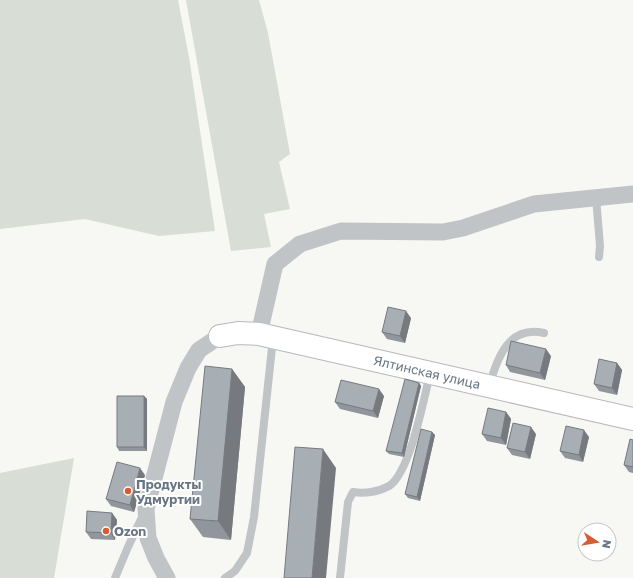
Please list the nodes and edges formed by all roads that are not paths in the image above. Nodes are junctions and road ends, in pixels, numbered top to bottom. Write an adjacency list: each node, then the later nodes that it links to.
1 (633, 194): 2 (street)
2 (596, 198): 3 (lane); 5 (street)
3 (599, 257)
4 (544, 333): 8 (lane)
5 (266, 335): 6 (street, Ялтинская улица); 7 (street, Ялтинская улица); 15 (lane)
6 (220, 336): 10 (street)
7 (430, 374): 8 (street, Ялтинская улица); 16 (lane)
8 (488, 387): 9 (street, Ялтинская улица)
9 (633, 419)
10 (146, 509): 11 (street); 12 (lane)
11 (156, 558): 13 (lane); 14 (street)
12 (115, 578)
13 (158, 578)
14 (167, 578)
15 (225, 578)
16 (340, 578)

